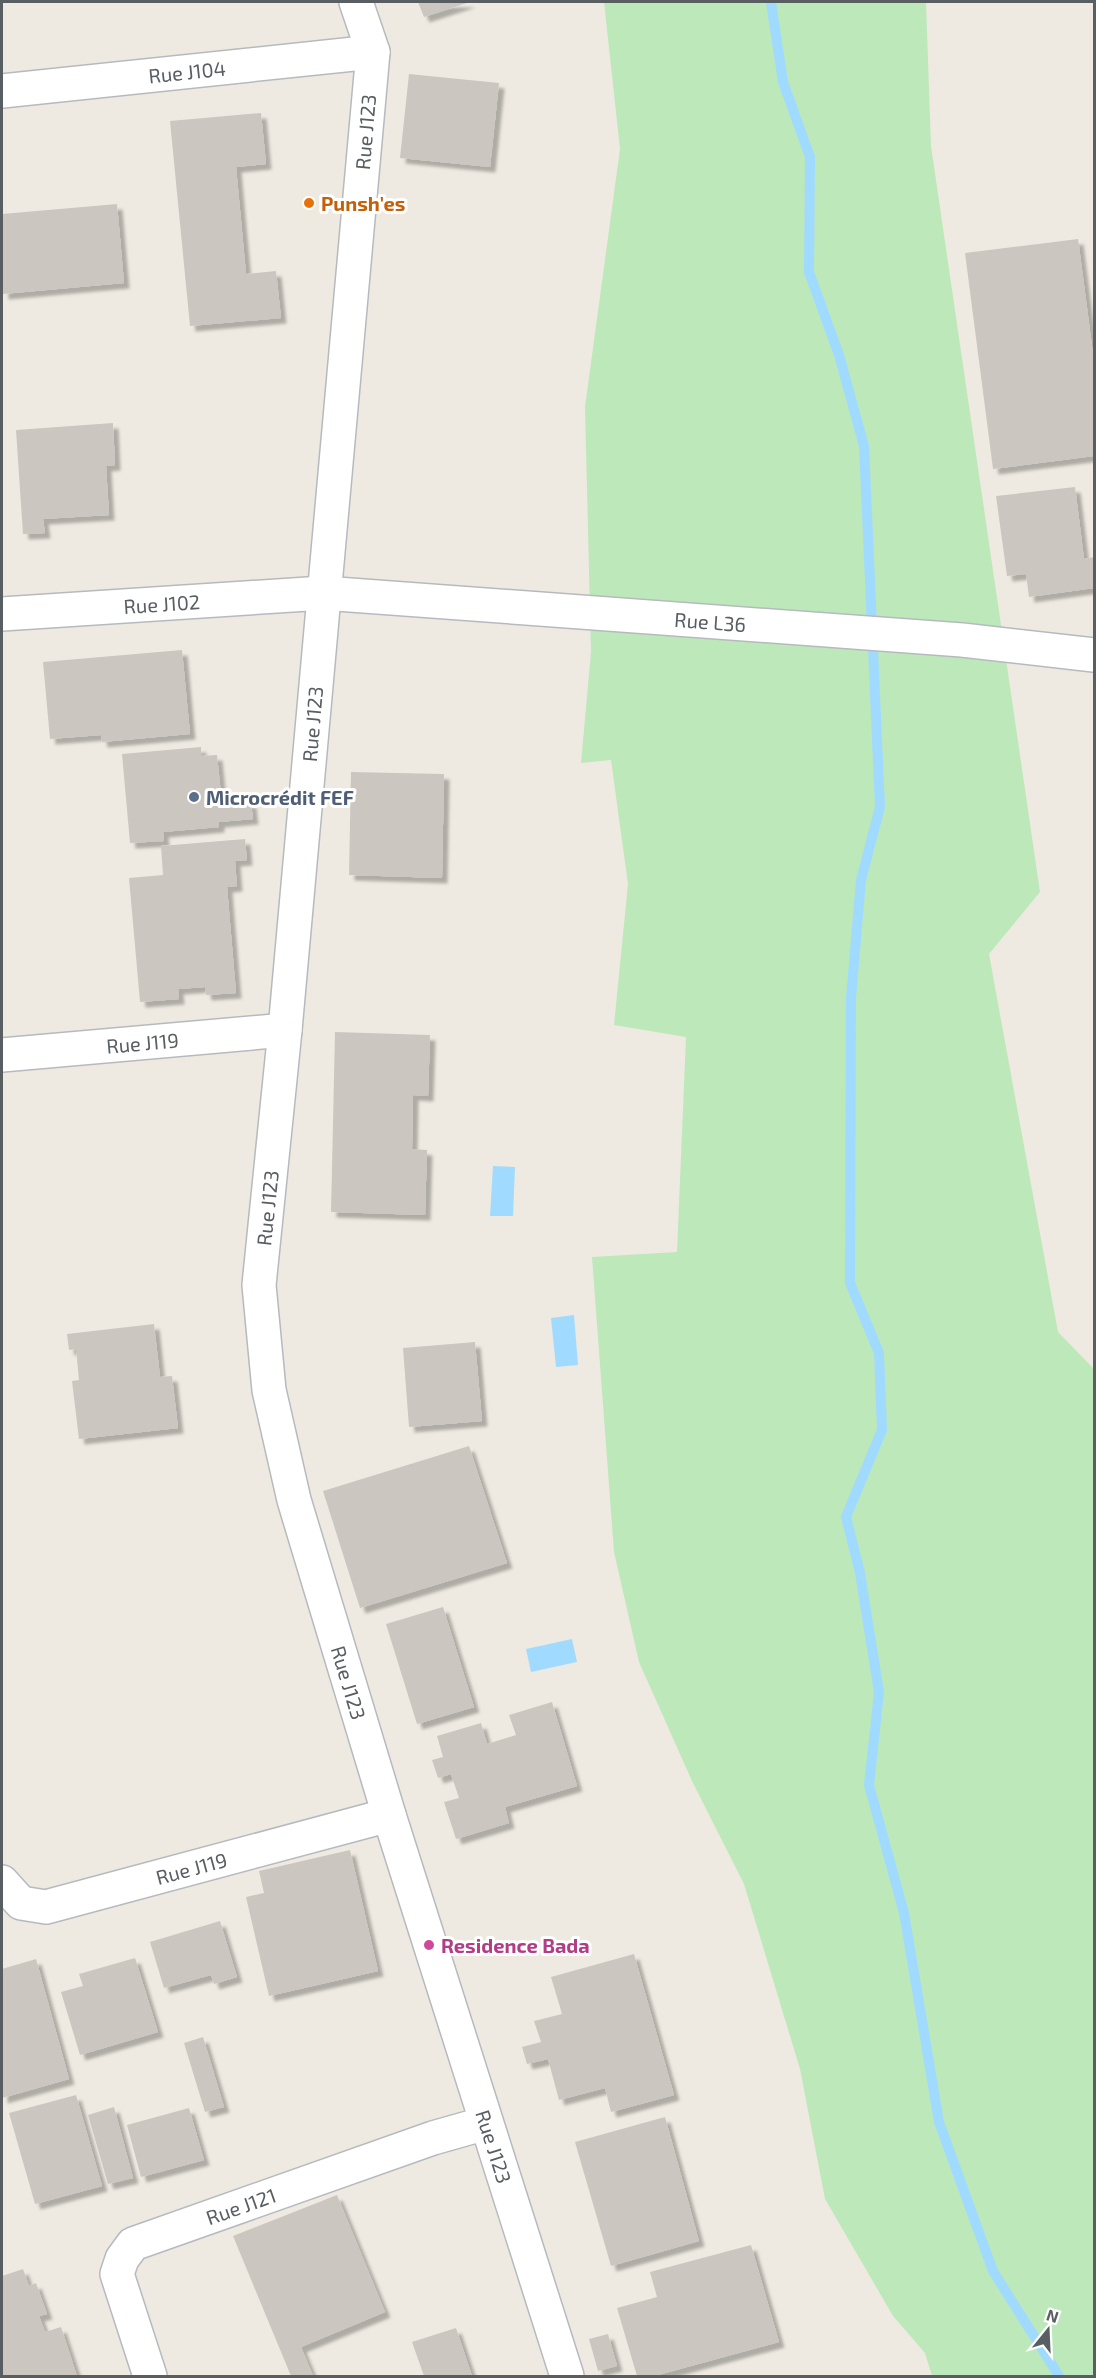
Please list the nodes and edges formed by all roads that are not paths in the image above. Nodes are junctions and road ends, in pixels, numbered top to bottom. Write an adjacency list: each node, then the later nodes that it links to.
1 (356, 2): 2 (street, Rue J123)
2 (373, 52): 3 (street, Rue J104); 4 (street, Rue J123)
3 (2, 91)
4 (323, 593): 5 (street, Rue J102); 6 (street, Rue L36); 7 (street, Rue J123)
5 (2, 614)
6 (1095, 655)
7 (285, 1030): 8 (street, Rue J119); 9 (street, Rue J123)
8 (2, 1055)
9 (389, 1815): 10 (street, Rue J119); 11 (street, Rue J123)
10 (2, 1882)
11 (486, 2123): 12 (street, Rue J121); 13 (street, Rue J123)
12 (150, 2376)
13 (567, 2376)

